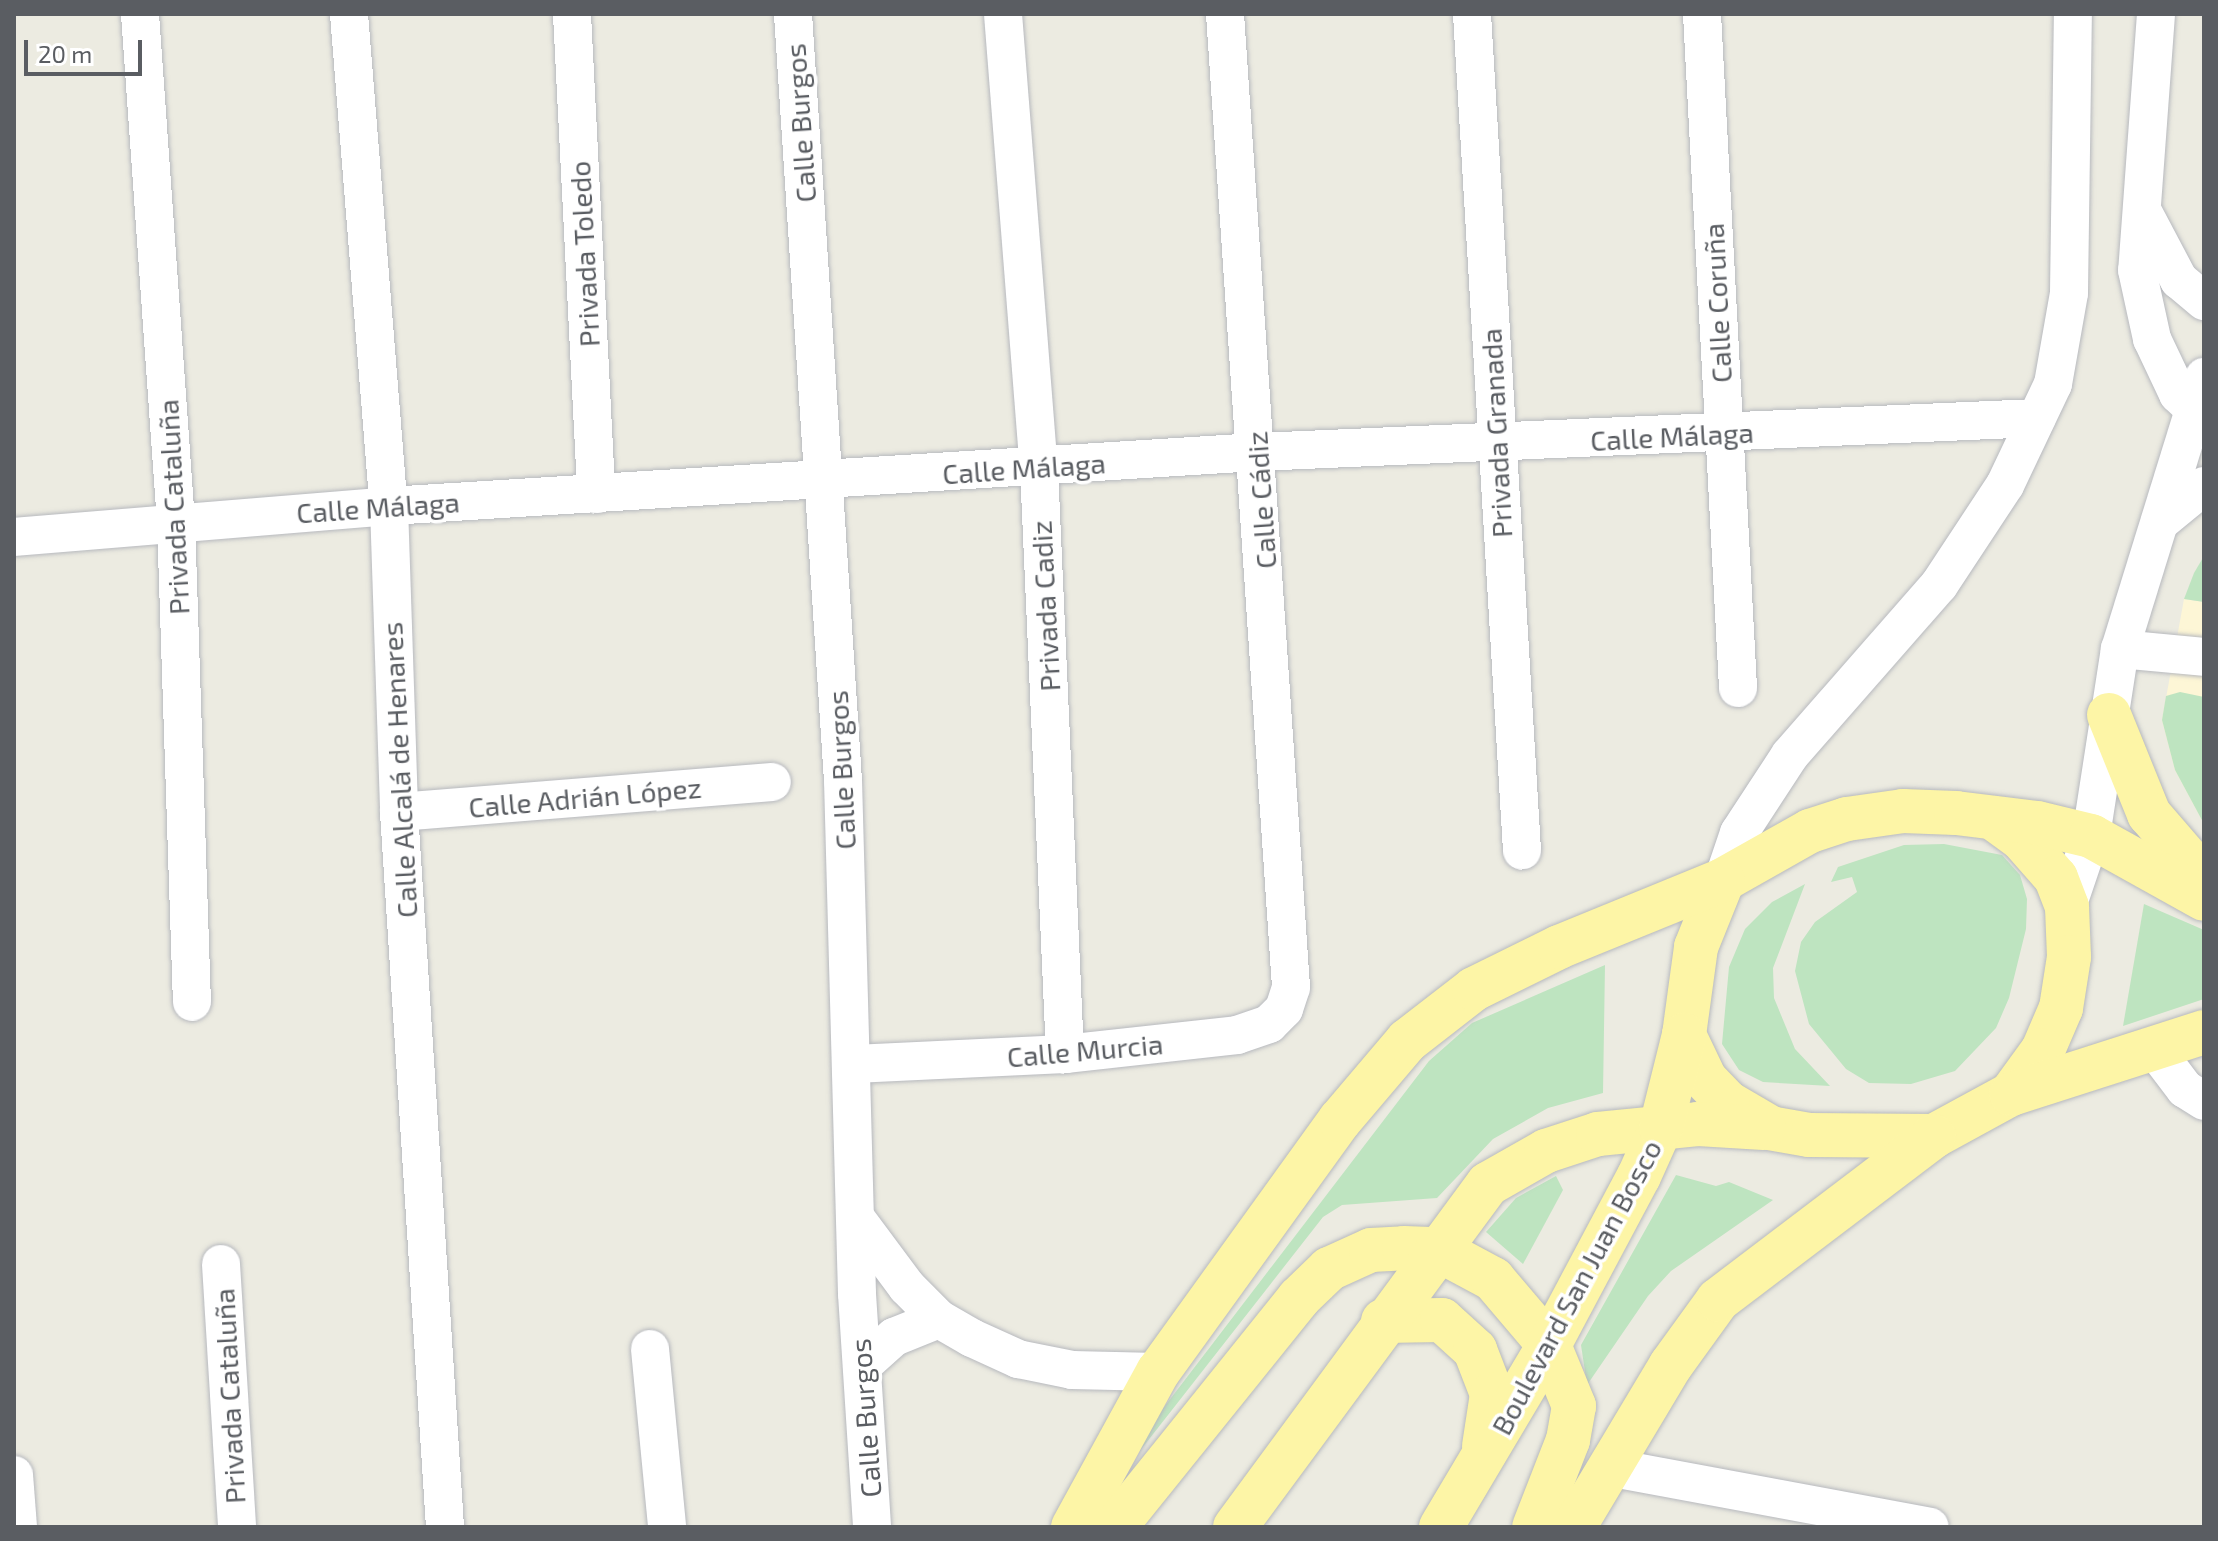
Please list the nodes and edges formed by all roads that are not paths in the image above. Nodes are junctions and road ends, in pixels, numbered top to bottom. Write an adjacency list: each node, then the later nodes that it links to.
1 (140, 14): 23 (street, Privada Cataluña)
2 (349, 14): 22 (street, Calle Alcalá de Henares)
3 (572, 14): 21 (street, Privada Toledo)
4 (793, 14): 19 (street, Calle Burgos)
5 (1003, 14): 18 (street, Privada Cadiz)
6 (1225, 14): 17 (street, Calle Cádiz)
7 (1472, 14): 16 (street, Privada Granada)
8 (1702, 14): 15 (street, Calle Coruña)
9 (2073, 14): 14 (street)
10 (2156, 14): 11 (street)
11 (2141, 208): 12 (street); 13 (street)
12 (2204, 301)
13 (2201, 402): 24 (street)
14 (2036, 418): 15 (street, Calle Málaga); 36 (street)
15 (1724, 433): 16 (street, Calle Málaga); 28 (street, Calle Coruña)
16 (1497, 445): 17 (street, Calle Málaga); 34 (street, Privada Granada)
17 (1258, 452): 18 (street, Calle Málaga); 39 (street, Calle Cádiz)
18 (1039, 468): 19 (street, Calle Málaga); 44 (street, Privada Cadiz)
19 (823, 480): 21 (street, Calle Málaga); 45 (street, Calle Burgos)
20 (2204, 486): 24 (street)
21 (596, 494): 22 (street, Calle Málaga)
22 (389, 506): 23 (street, Calle Málaga); 31 (street, Calle Alcalá de Henares)
23 (176, 522): 25 (street, Calle Málaga); 40 (street, Privada Cataluña)
24 (2160, 522): 26 (street)
25 (14, 537)
26 (2120, 649): 27 (street); 29 (street)
27 (2204, 657)
28 (1738, 688)
29 (2109, 715): 33 (street); 35 (main road)
30 (772, 782): 31 (street, Calle Adrián López)
31 (399, 812): 65 (street, Calle Alcalá de Henares)
32 (1993, 818): 33 (main road); 36 (main road); 38 (main road)
33 (2091, 836): 37 (main road); 38 (street)
34 (1522, 851)
35 (2204, 878)
36 (1723, 880): 42 (main road, Boulevard San Juan Bosco); 59 (main road)
37 (2204, 899)
38 (2067, 907): 46 (main road)
39 (1291, 987): 44 (street, Calle Murcia)
40 (192, 1002)
41 (2204, 1032): 43 (main road)
42 (1684, 1035): 48 (main road, Boulevard San Juan Bosco); 49 (main road)
43 (2153, 1047): 46 (main road); 47 (street)
44 (1065, 1054): 45 (street, Calle Murcia)
45 (854, 1064): 51 (street, Calle Burgos)
46 (2011, 1094): 50 (main road)
47 (2204, 1101)
48 (1661, 1127): 49 (main road); 52 (main road); 56 (main road, Boulevard San Juan Bosco)
49 (1771, 1128): 50 (main road)
50 (1934, 1136): 61 (main road)
51 (855, 1217): 54 (street); 58 (street, Calle Burgos)
52 (1437, 1249): 55 (main road); 56 (main road); 69 (main road)
53 (221, 1264): 64 (street, Privada Cataluña)
54 (939, 1319): 58 (street); 59 (street)
55 (1383, 1321): 60 (main road); 70 (main road)
56 (1549, 1345): 60 (main road, Boulevard San Juan Bosco); 72 (main road)
57 (650, 1349): 66 (street)
58 (863, 1365): 67 (street, Calle Burgos)
59 (1158, 1372): 68 (main road)
60 (1482, 1460): 71 (main road, Boulevard San Juan Bosco)
61 (1613, 1468): 73 (main road); 74 (street)
62 (14, 1475): 63 (street)
63 (18, 1527)
64 (237, 1527)
65 (445, 1527)
66 (667, 1527)
67 (872, 1527)
68 (1073, 1527)
69 (1115, 1527)
70 (1235, 1527)
71 (1441, 1527)
72 (1534, 1527)
73 (1574, 1527)
74 (1930, 1527)

